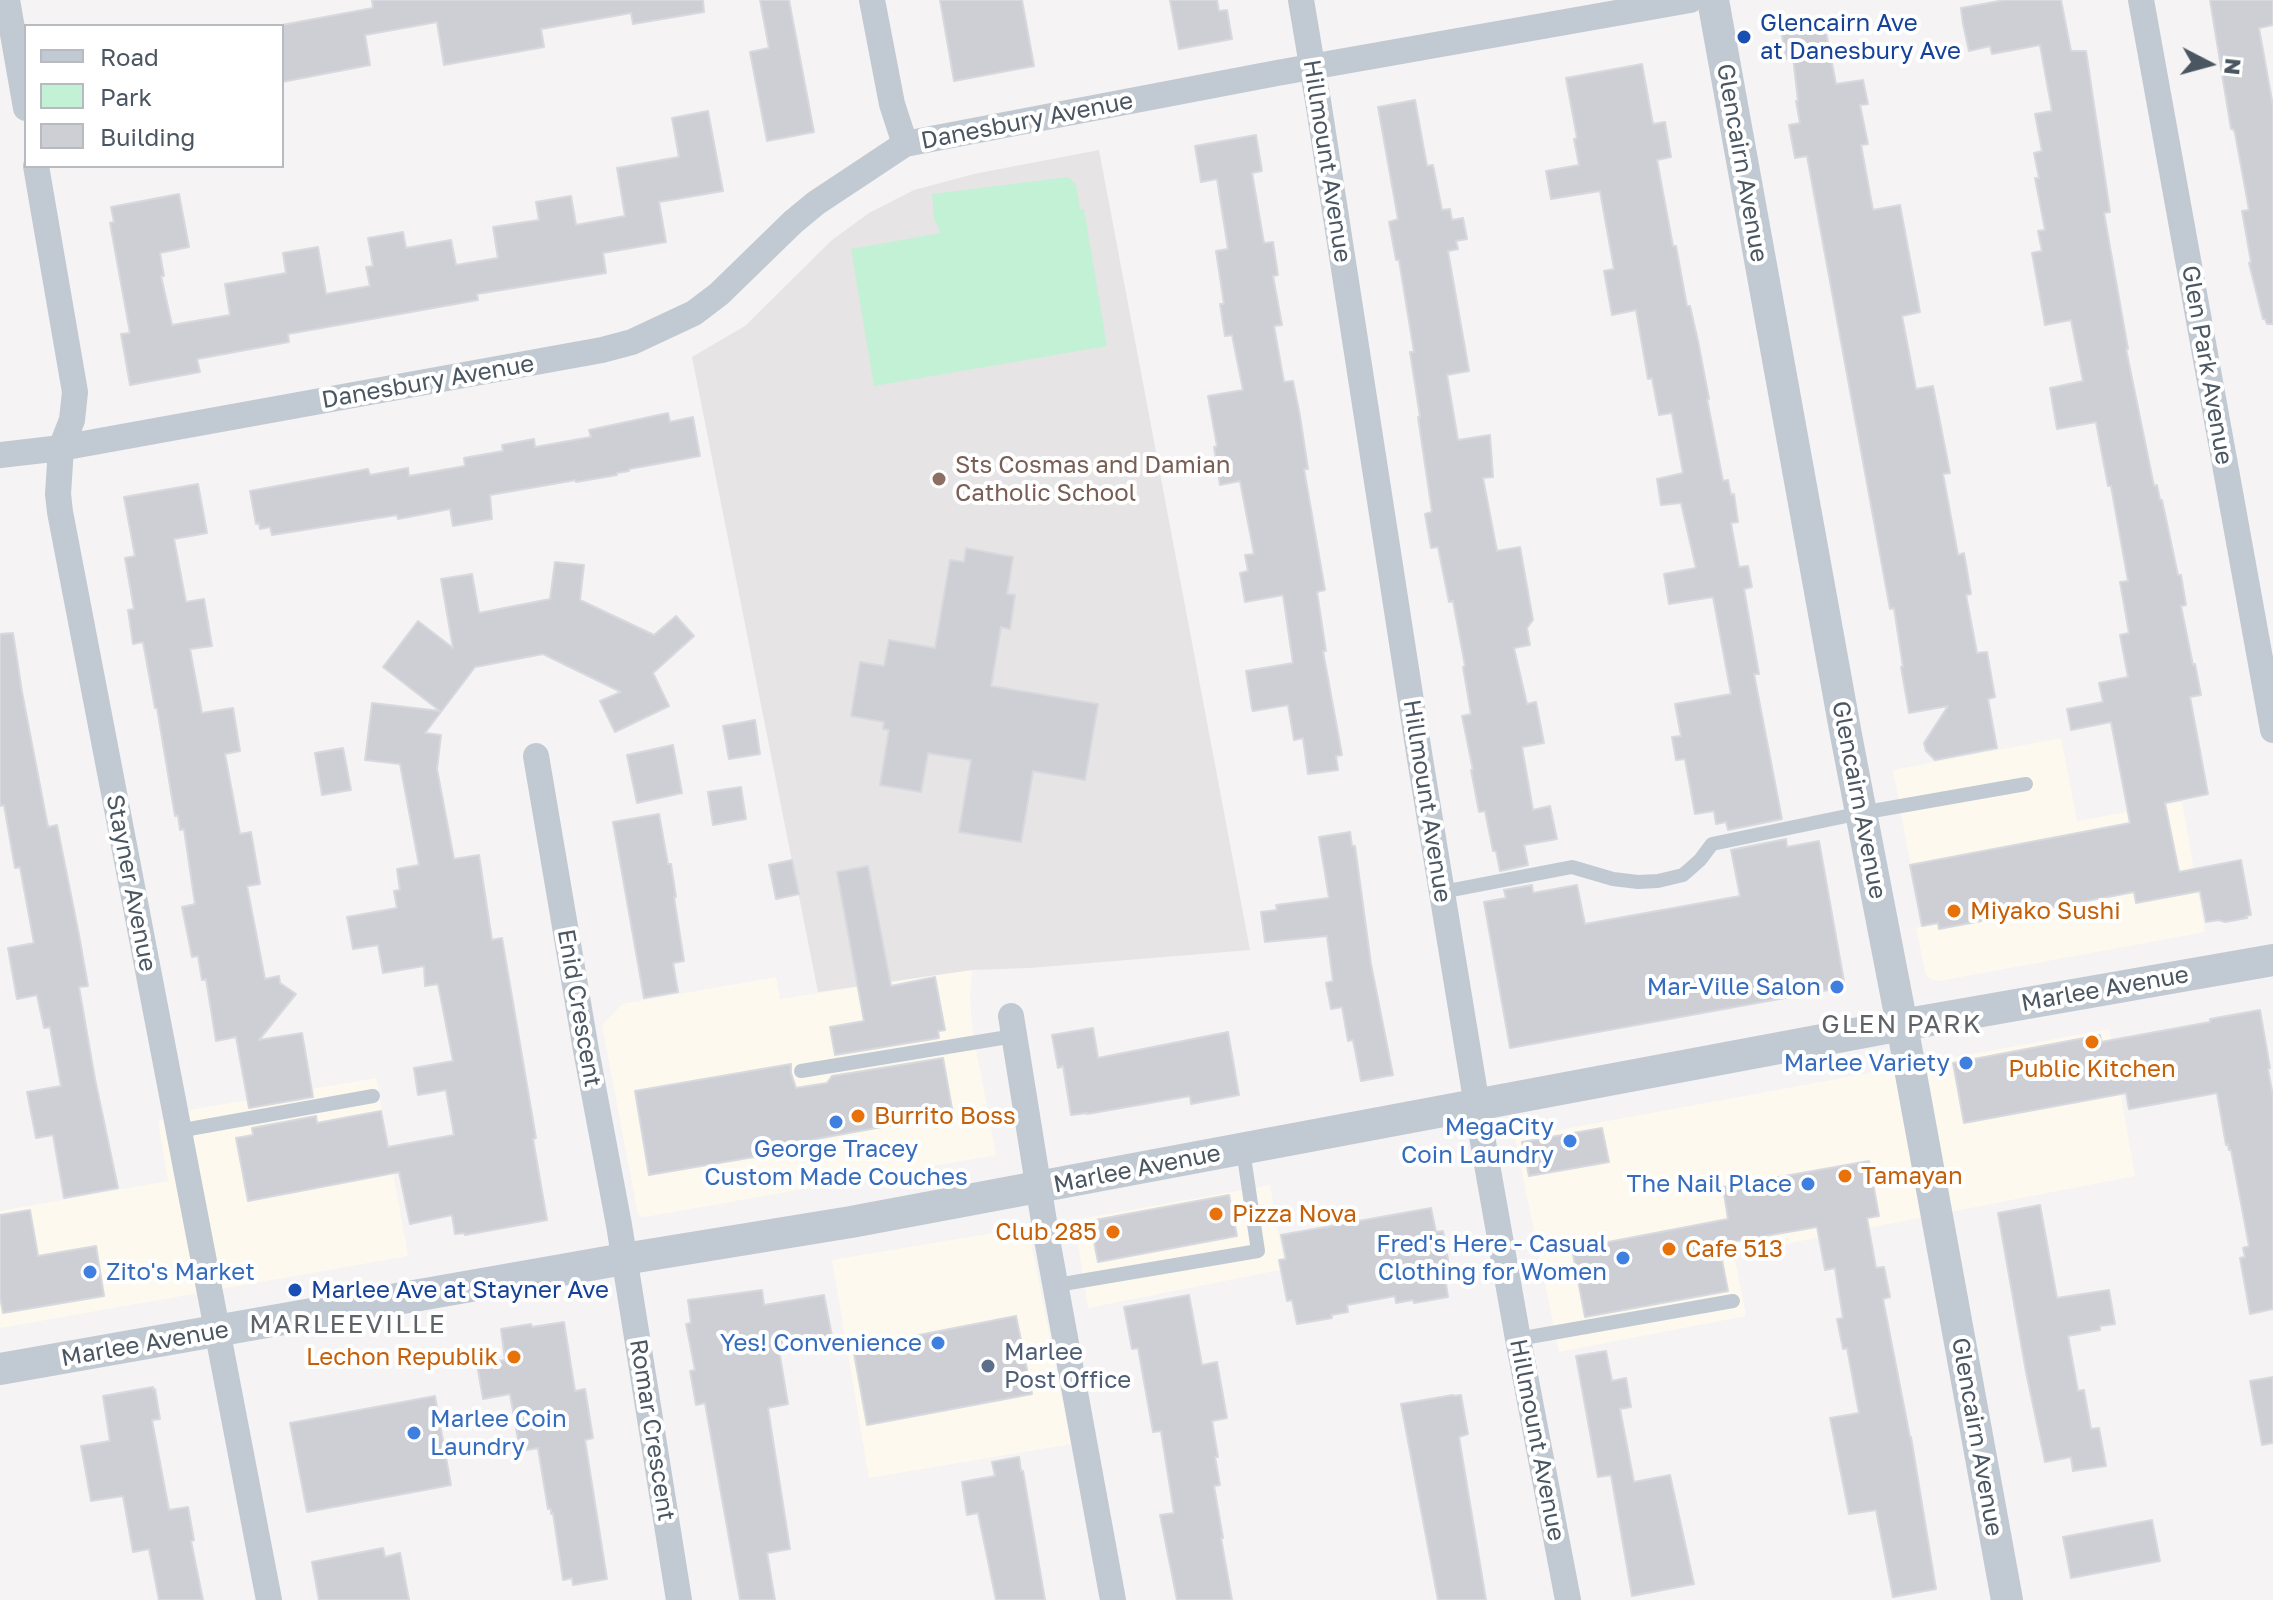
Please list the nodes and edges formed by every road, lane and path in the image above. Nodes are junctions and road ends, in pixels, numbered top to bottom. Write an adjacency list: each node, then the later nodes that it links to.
1 (7, 0): 8 (street)
2 (872, 0): 9 (street)
3 (1301, 0): 7 (street, Hillmount Avenue)
4 (1690, 0): 7 (street, Danesbury Avenue)
5 (1713, 0): 16 (street, Glencairn Avenue)
6 (2141, 0): 13 (street, Glen Park Avenue)
7 (1313, 67): 9 (street, Danesbury Avenue); 17 (street, Hillmount Avenue)
8 (24, 97)
9 (905, 144): 11 (street, Danesbury Avenue)
10 (36, 168): 11 (street, Stayner Avenue)
11 (61, 448): 12 (street, Danesbury Avenue); 24 (street, Stayner Avenue)
12 (0, 455)
13 (2273, 730)
14 (536, 756): 27 (street, Enid Crescent)
15 (2026, 784): 16 (lane)
16 (1861, 813): 17 (lane); 19 (street, Glencairn Avenue)
17 (1442, 892): 23 (street, Hillmount Avenue)
18 (2273, 960): 19 (street, Marlee Avenue)
19 (1902, 1025): 23 (street, Marlee Avenue); 37 (street, Glencairn Avenue)
20 (1013, 1026): 21 (lane); 26 (street)
21 (801, 1071)
22 (373, 1096): 24 (lane)
23 (1477, 1106): 25 (street, Marlee Avenue); 31 (street, Hillmount Avenue)
24 (178, 1131): 30 (street, Stayner Avenue)
25 (1243, 1150): 26 (street, Marlee Avenue); 28 (lane)
26 (1038, 1188): 27 (street, Marlee Avenue); 28 (street)
27 (624, 1259): 30 (street, Marlee Avenue); 34 (street, Romar Crescent)
28 (1057, 1285): 35 (street)
29 (1733, 1301): 31 (lane)
30 (218, 1331): 32 (street, Marlee Avenue); 33 (street, Stayner Avenue)
31 (1518, 1339): 36 (street, Hillmount Avenue)
32 (0, 1369)
33 (269, 1600)
34 (679, 1600)
35 (1113, 1600)
36 (1568, 1600)
37 (2007, 1600)

